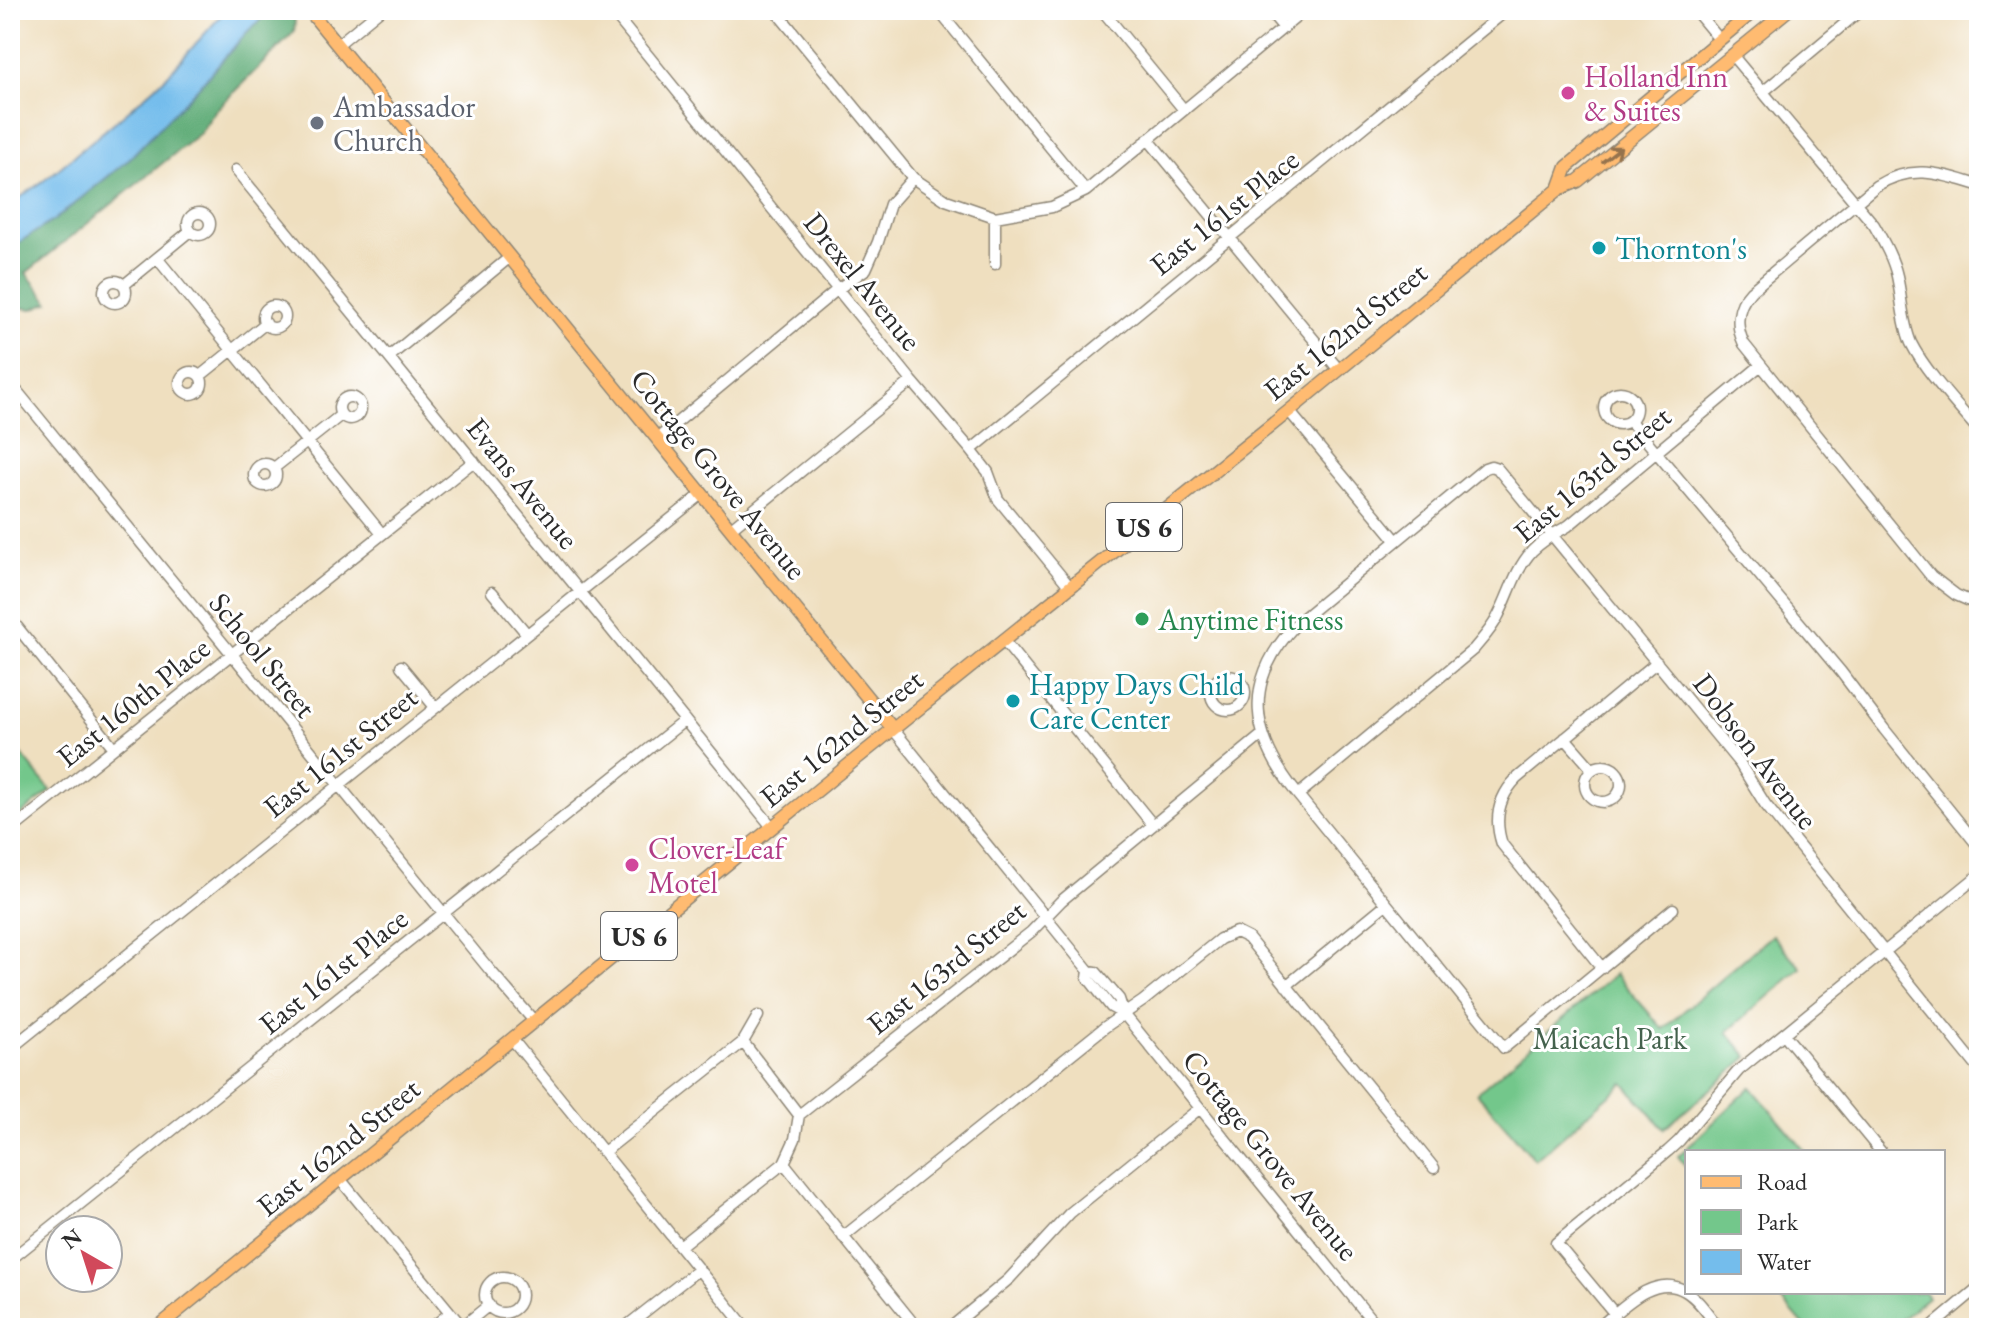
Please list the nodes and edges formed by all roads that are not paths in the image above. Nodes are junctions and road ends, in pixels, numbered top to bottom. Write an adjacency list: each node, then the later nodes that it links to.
1 (309, 10): 16 (main road, Cottage Grove Avenue)
2 (380, 10): 16 (street)
3 (611, 10): 34 (street, Drexel Avenue)
4 (775, 10): 22 (street)
5 (938, 10): 25 (street)
6 (1102, 10): 19 (street)
7 (1269, 10): 14 (street)
8 (1305, 10): 14 (street)
9 (1507, 10): 29 (street, East 161st Place)
10 (1695, 10): 15 (street)
11 (1755, 10): 15 (main road, East 162nd Street / US 6)
12 (1788, 10): 17 (main road, East 162nd Street / US 6)
13 (1861, 10): 18 (street)
14 (1284, 28): 19 (street)
15 (1719, 39): 17 (main road); 24 (main road, East 162nd Street / US 6)
16 (337, 45): 30 (main road, Cottage Grove Avenue)
17 (1732, 55): 18 (street); 24 (main road, East 162nd Street / US 6, one-way to 17)
18 (1763, 92): 26 (street)
19 (1184, 110): 20 (street)
20 (1148, 139): 25 (street); 29 (street)
21 (236, 170): 37 (street, Evans Avenue)
22 (913, 178): 27 (street); 34 (street)
23 (1979, 185): 26 (street)
24 (1559, 189): 39 (main road, East 162nd Street / US 6)
25 (1086, 191): 27 (street)
26 (1856, 203): 38 (street); 46 (street)
27 (995, 217): 32 (street)
28 (190, 231): 31 (street)
29 (1230, 239): 39 (street); 49 (street, East 161st Place)
30 (510, 257): 37 (street); 47 (main road, Cottage Grove Avenue)
31 (157, 258): 33 (street); 36 (street)
32 (995, 264)
33 (124, 285)
34 (838, 289): 41 (street, Drexel Avenue); 47 (street)
35 (266, 323): 36 (street)
36 (232, 350): 40 (street); 48 (street)
37 (389, 357): 51 (street, Evans Avenue)
38 (1761, 365): 50 (street, East 163rd Street); 61 (street)
39 (1339, 370): 43 (main road, East 162nd Street / US 6)
40 (200, 376)
41 (912, 381): 49 (street, Drexel Avenue); 54 (street)
42 (14, 394): 65 (street, School Street)
43 (1289, 411): 57 (street); 58 (main road, East 162nd Street / US 6)
44 (341, 415): 48 (street)
45 (1630, 421): 50 (street)
46 (1979, 431)
47 (657, 439): 53 (main road, Cottage Grove Avenue)
48 (307, 442): 52 (street); 55 (street)
49 (971, 450): 58 (street, Drexel Avenue)
50 (1656, 452): 56 (street, East 163rd Street); 82 (street)
51 (474, 461): 55 (street, East 160th Place); 60 (street, Evans Avenue)
52 (274, 468)
53 (702, 494): 54 (main road, Cottage Grove Avenue); 60 (street, East 161st Street)
54 (730, 529): 72 (main road, Cottage Grove Avenue)
55 (382, 534): 65 (street, East 160th Place)
56 (1553, 535): 57 (street, Dobson Avenue); 66 (street, Dobson Avenue); 78 (street, East 163rd Street)
57 (1396, 540): 69 (street)
58 (1070, 587): 64 (main road, East 162nd Street / US 6)
59 (492, 592): 63 (street)
60 (580, 592): 63 (street, East 161st Street); 71 (street, Evans Avenue)
61 (1979, 605)
62 (10, 618): 75 (street)
63 (527, 634): 70 (street, East 161st Street)
64 (1003, 640): 72 (main road, East 162nd Street / US 6); 79 (street)
65 (231, 654): 75 (street, East 160th Place); 77 (street, School Street)
66 (1657, 662): 74 (street); 88 (street, Dobson Avenue)
67 (401, 666): 70 (street)
68 (1246, 696): 69 (street)
69 (1259, 696): 73 (street)
70 (435, 707): 77 (street, East 161st Street)
71 (685, 720): 80 (street, Evans Avenue); 86 (street, East 161st Place)
72 (893, 729): 80 (main road, East 162nd Street / US 6); 87 (street, Cottage Grove Avenue)
73 (1262, 735): 78 (street); 79 (street, East 163rd Street)
74 (1565, 738): 76 (street); 89 (street)
75 (114, 748): 81 (street, East 160th Place)
76 (1592, 769)
77 (338, 784): 86 (street, School Street); 97 (street, East 161st Street)
78 (1298, 795): 84 (street)
79 (1153, 825): 87 (street, East 163rd Street)
80 (772, 827): 93 (main road, East 162nd Street / US 6)
81 (10, 831)
82 (1979, 847)
83 (1979, 875): 88 (street)
84 (1386, 904): 89 (street); 90 (street)
85 (1673, 909): 89 (street)
86 (444, 913): 93 (street, School Street); 108 (street, East 161st Place)
87 (1046, 917): 91 (street, Cottage Grove Avenue); 100 (street, East 163rd Street)
88 (1884, 953): 94 (street); 98 (street, Dobson Avenue)
89 (1602, 968)
90 (1286, 986): 91 (street); 104 (street)
91 (1124, 1014): 99 (street, Cottage Grove Avenue); 106 (street)
92 (758, 1016): 96 (street)
93 (534, 1021): 95 (main road, East 162nd Street / US 6)
94 (1784, 1034): 101 (street); 115 (street)
95 (512, 1039): 102 (street); 105 (main road, East 162nd Street / US 6)
96 (743, 1042): 100 (street); 102 (street)
97 (10, 1049)
98 (1979, 1069)
99 (1200, 1108): 122 (street); 123 (street, Cottage Grove Avenue)
100 (799, 1115): 103 (street)
101 (1879, 1150)
102 (604, 1152): 107 (street)
103 (784, 1163): 106 (street); 107 (street)
104 (1434, 1168)
105 (340, 1179): 114 (street); 117 (main road, East 162nd Street / US 6)
106 (843, 1237): 121 (street)
107 (680, 1246): 109 (street)
108 (10, 1260)
109 (699, 1269): 119 (street); 120 (street)
110 (1979, 1287): 126 (street)
111 (1685, 1291): 115 (street)
112 (1689, 1294): 125 (street)
113 (489, 1305): 116 (street)
114 (450, 1313): 116 (street); 118 (street)
115 (1615, 1314): 124 (street)
116 (462, 1327)
117 (157, 1328)
118 (431, 1328)
119 (624, 1328)
120 (746, 1328)
121 (917, 1328)
122 (950, 1328)
123 (1378, 1328)
124 (1598, 1328)
125 (1719, 1328)
126 (1930, 1328)

